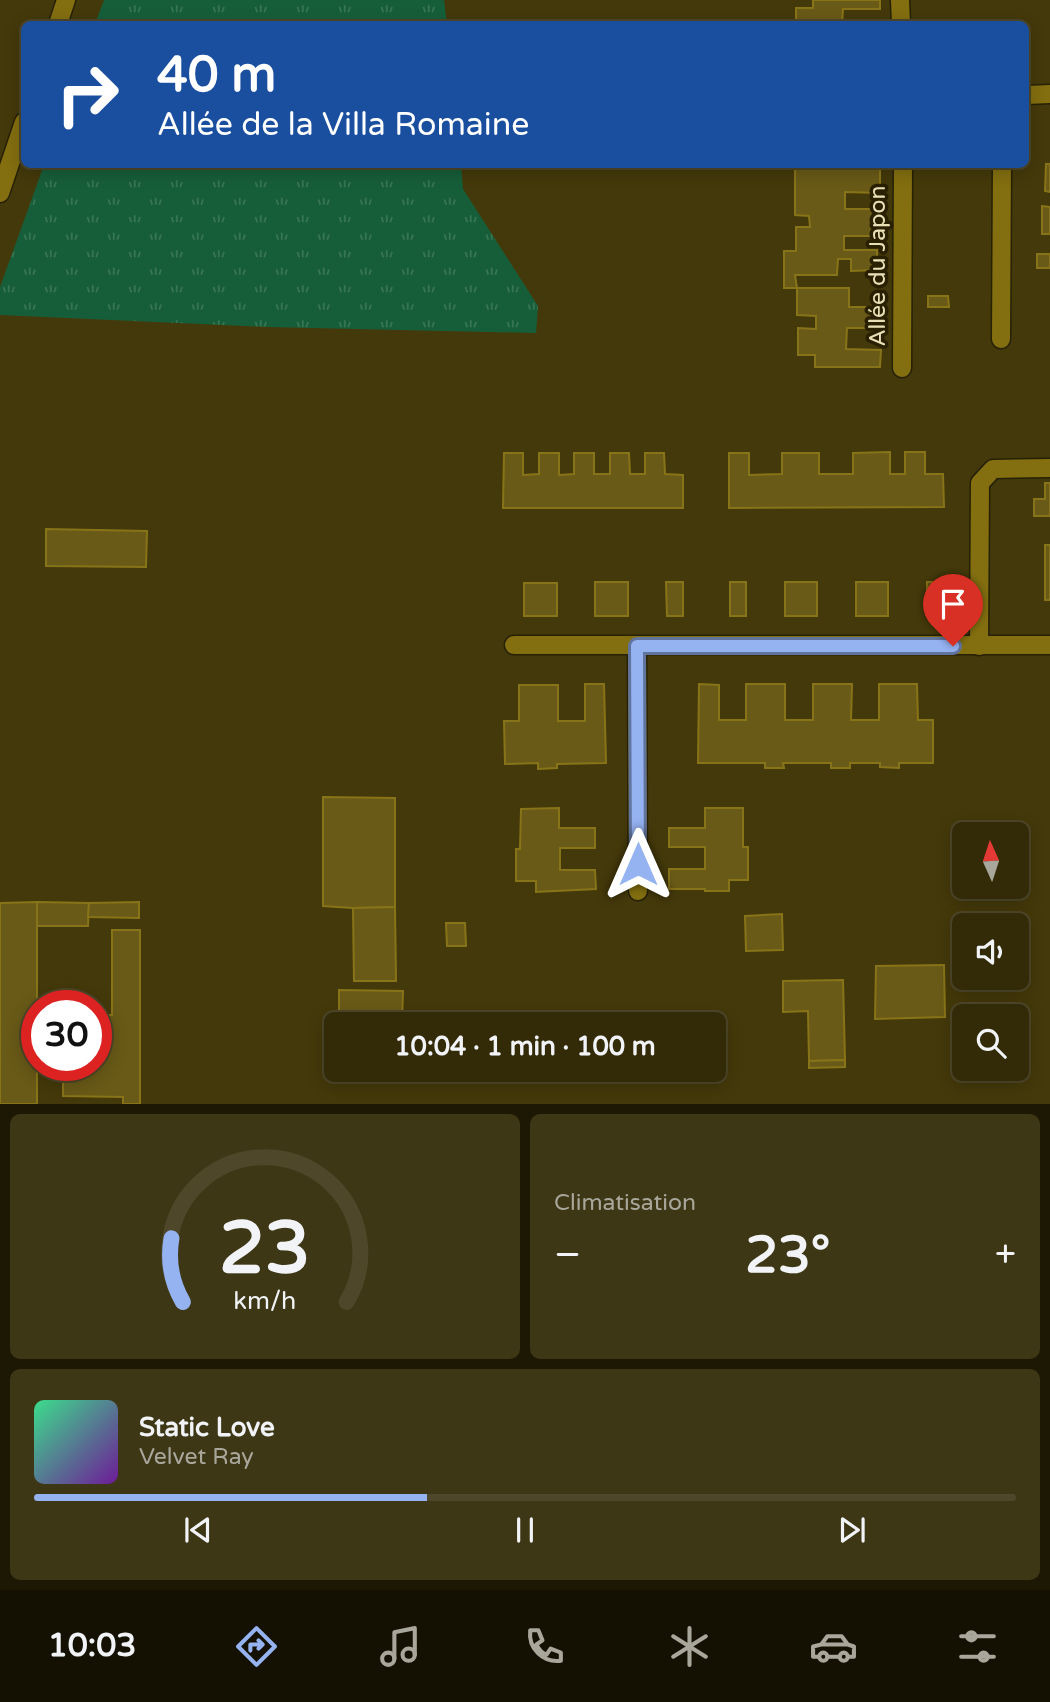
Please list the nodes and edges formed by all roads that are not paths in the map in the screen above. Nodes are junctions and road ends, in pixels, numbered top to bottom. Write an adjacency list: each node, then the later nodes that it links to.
1 (66, 0): 3 (street)
2 (900, 0): 4 (street)
3 (59, 21)
4 (901, 21)
5 (1029, 94): 6 (street)
6 (1050, 94)
7 (21, 131): 10 (street)
8 (902, 168): 12 (street, Allée du Japon)
9 (1002, 168): 11 (street)
10 (0, 193)
11 (1000, 339)
12 (902, 368)
13 (1050, 468): 17 (street)
14 (514, 645): 16 (street)
15 (1050, 645): 17 (street)
16 (637, 646): 17 (street); 18 (street)
17 (979, 646)
18 (638, 891)

